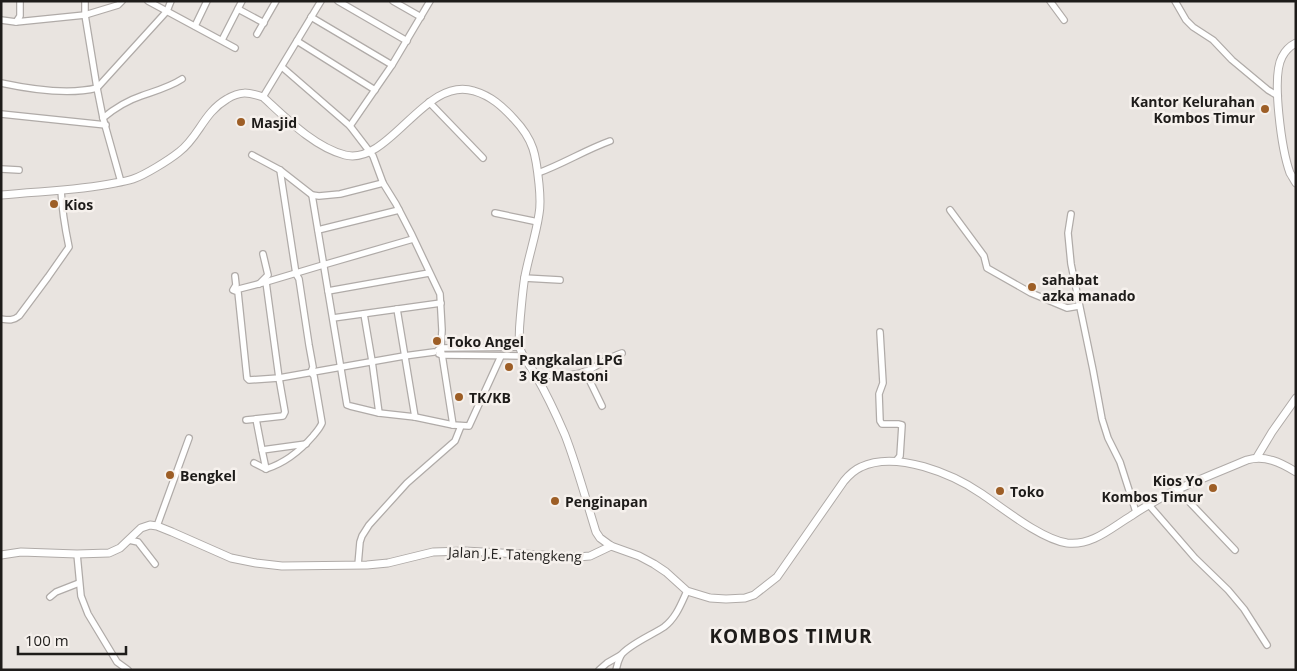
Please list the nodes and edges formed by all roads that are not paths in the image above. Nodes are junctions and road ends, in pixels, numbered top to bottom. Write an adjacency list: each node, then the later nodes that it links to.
1 (20, 1): 22 (street)
2 (85, 1): 17 (street)
3 (122, 1): 17 (street)
4 (148, 1): 16 (street)
5 (171, 1): 16 (street)
6 (207, 1): 24 (street)
7 (242, 1): 15 (street)
8 (276, 1): 23 (street)
9 (321, 1): 18 (street)
10 (338, 1): 28 (street)
11 (393, 1): 19 (street)
12 (430, 1): 19 (street)
13 (1050, 1): 21 (street)
14 (1175, 1): 37 (street)
15 (238, 9): 23 (street); 26 (street)
16 (167, 10): 24 (street); 35 (street)
17 (84, 15): 22 (street); 35 (street)
18 (311, 17): 27 (street); 31 (street)
19 (421, 18): 28 (street)
20 (1, 20): 22 (street)
21 (1064, 20)
22 (16, 22)
23 (264, 23): 25 (street)
24 (194, 26): 26 (street)
25 (257, 34)
26 (222, 40): 30 (street)
27 (297, 41): 32 (street); 36 (street)
28 (407, 41): 31 (street)
29 (1296, 43): 37 (street)
30 (235, 48)
31 (392, 65): 36 (street)
32 (282, 67): 38 (street); 43 (street)
33 (182, 79): 41 (street)
34 (1, 83): 35 (street)
35 (97, 88): 41 (street)
36 (375, 90): 43 (street)
37 (1278, 96): 54 (street)
38 (263, 97): 45 (street); 52 (street)
39 (429, 102): 45 (street); 47 (street); 51 (street)
40 (1, 114): 42 (street)
41 (103, 118): 42 (street)
42 (106, 125): 52 (street)
43 (350, 126): 45 (street)
44 (610, 141): 51 (street)
45 (368, 152): 53 (street)
46 (252, 155): 50 (street)
47 (483, 158)
48 (1, 169): 49 (street)
49 (19, 170)
50 (280, 170): 57 (street); 68 (street)
51 (538, 173): 62 (street)
52 (121, 182): 55 (street)
53 (383, 183): 57 (street); 58 (street)
54 (1296, 183)
55 (61, 190): 56 (street); 81 (street)
56 (1, 194)
57 (312, 195): 63 (street)
58 (398, 210): 63 (street); 64 (street)
59 (950, 210): 77 (street)
60 (496, 212): 62 (street)
61 (1072, 214): 77 (street)
62 (538, 222): 70 (street)
63 (318, 230): 66 (street)
64 (413, 239): 66 (street); 67 (street)
65 (263, 254): 73 (street)
66 (323, 265): 68 (street); 75 (street)
67 (429, 272): 75 (street); 76 (street)
68 (296, 274): 72 (street); 96 (street)
69 (235, 276): 74 (street)
70 (524, 278): 71 (street); 84 (street)
71 (560, 280)
72 (266, 282): 73 (street); 98 (street)
73 (259, 284): 74 (street)
74 (233, 290): 98 (street)
75 (328, 291): 80 (street)
76 (441, 303): 78 (street); 85 (street)
77 (1079, 306): 117 (street)
78 (397, 309): 79 (street); 89 (street)
79 (364, 314): 80 (street); 93 (street)
80 (333, 318): 94 (street)
81 (1, 319)
82 (880, 332): 111 (street)
83 (477, 347): 84 (street); 85 (street); 90 (street)
84 (520, 347): 92 (street)
85 (441, 348): 86 (street); 88 (street)
86 (434, 352): 88 (street); 89 (street)
87 (622, 353): 95 (street)
88 (442, 355): 90 (street); 105 (street)
89 (404, 356): 93 (street); 102 (street)
90 (478, 356): 91 (street)
91 (501, 356): 92 (street); 106 (street)
92 (523, 356): 97 (street)
93 (372, 361): 94 (street); 101 (street)
94 (340, 367): 96 (street); 101 (street)
95 (585, 371): 97 (street); 100 (street)
96 (310, 372): 98 (street); 108 (street)
97 (536, 375): 120 (street)
98 (279, 378): 103 (street)
99 (1296, 398): 110 (street)
100 (602, 406)
101 (379, 413): 102 (street)
102 (415, 417): 105 (street)
103 (256, 419): 104 (street); 109 (street)
104 (246, 420)
105 (454, 425): 106 (street)
106 (461, 426): 125 (street)
107 (189, 438): 118 (street)
108 (306, 444): 109 (street); 113 (street)
109 (262, 450): 113 (street)
110 (1257, 457): 114 (street); 115 (street)
111 (896, 461): 117 (street); 127 (street)
112 (254, 463): 113 (street)
113 (266, 469)
114 (1296, 472)
115 (1178, 490): 116 (street); 121 (street)
116 (1149, 505): 117 (street); 129 (street)
117 (1136, 512)
118 (157, 526): 119 (street); 125 (street, Jalan J.E. Tatengkeng)
119 (129, 540): 122 (street); 124 (street)
120 (611, 546): 125 (street, Jalan J.E. Tatengkeng); 127 (street)
121 (1235, 550)
122 (77, 554): 123 (street); 126 (street)
123 (1, 555)
124 (155, 564)
125 (358, 565)
126 (79, 583): 128 (street); 131 (street)
127 (686, 591): 130 (street)
128 (50, 597)
129 (1267, 645)
130 (621, 655): 132 (street); 133 (street)
131 (128, 670)
132 (599, 670)
133 (616, 670)

